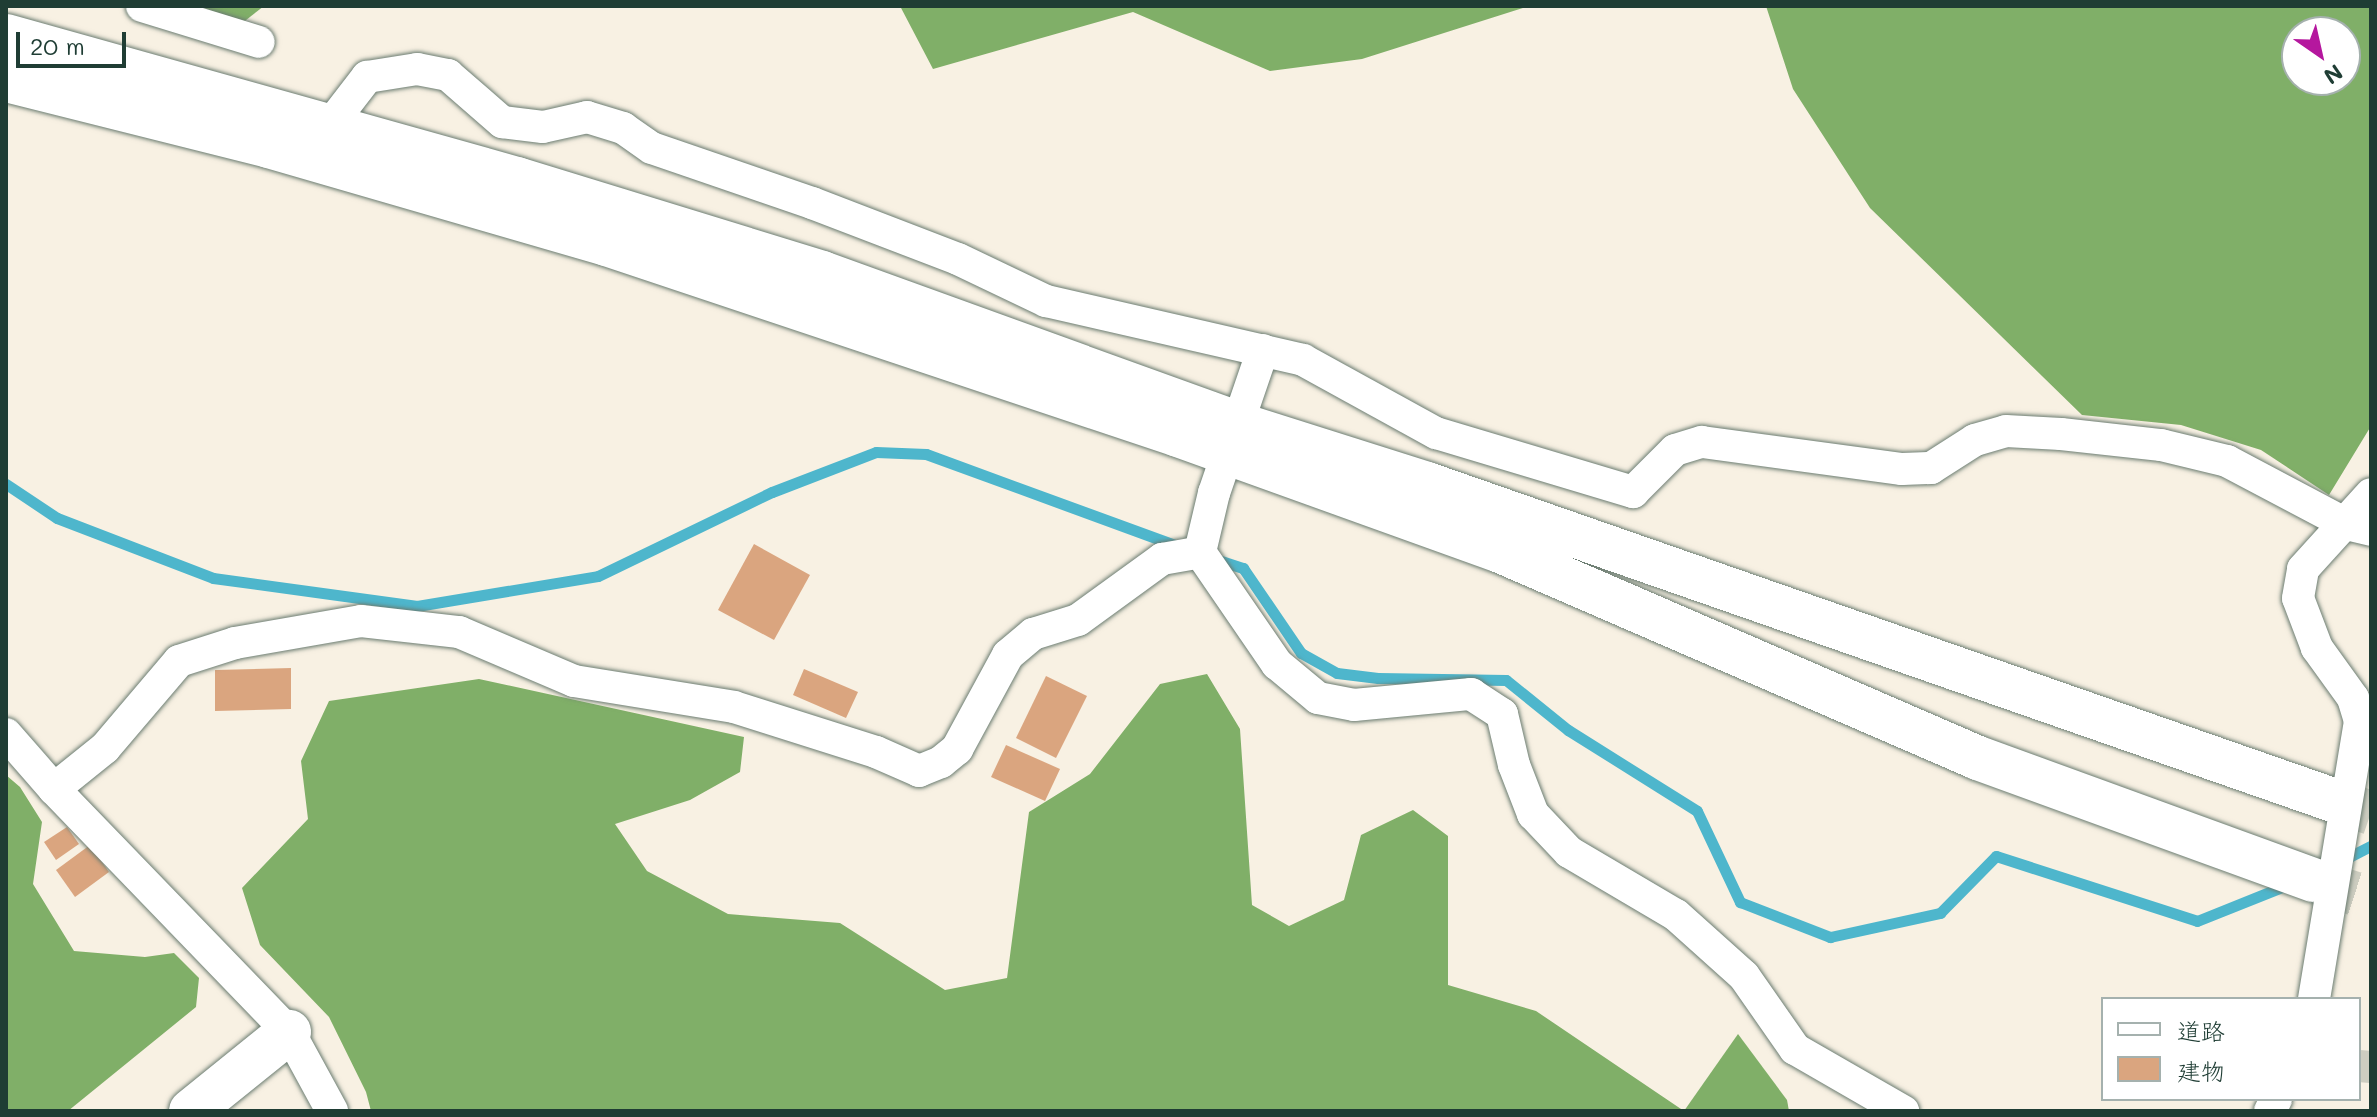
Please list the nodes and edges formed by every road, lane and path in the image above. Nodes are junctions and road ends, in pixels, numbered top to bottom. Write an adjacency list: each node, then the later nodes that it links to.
1 (142, 6): 3 (street)
2 (6, 36): 5 (street)
3 (259, 42)
4 (6, 80): 7 (street)
5 (330, 125): 6 (street); 7 (street)
6 (1263, 350): 7 (street); 9 (street)
7 (1234, 438): 10 (street); 13 (street); 14 (street)
8 (2371, 494): 9 (street)
9 (2359, 527): 15 (street)
10 (1200, 552): 12 (street); 19 (street)
11 (6, 734): 12 (street)
12 (54, 789): 16 (street)
13 (2333, 800)
14 (2313, 880)
15 (2314, 997)
16 (289, 1032): 17 (street); 18 (street)
17 (191, 1111)
18 (332, 1111)
19 (1903, 1111)

